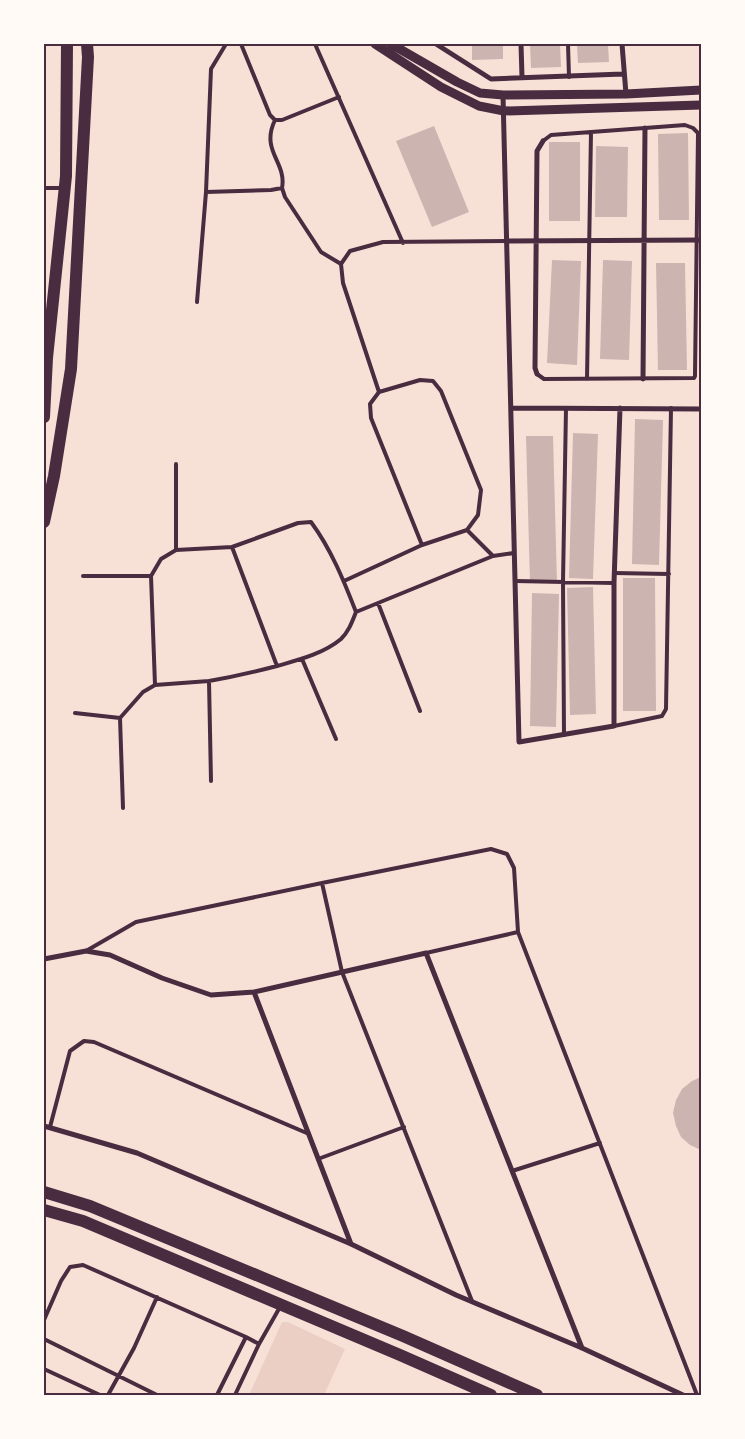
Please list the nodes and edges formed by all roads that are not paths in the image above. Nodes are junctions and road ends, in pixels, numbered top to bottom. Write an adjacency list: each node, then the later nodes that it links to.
1 (67, 44): 27 (main road)
2 (87, 44): 49 (main road)
3 (226, 44): 28 (lane)
4 (241, 44): 21 (lane)
5 (315, 44): 18 (lane)
6 (375, 44): 20 (street)
7 (391, 44): 17 (street)
8 (436, 44): 14 (street)
9 (521, 44): 14 (street)
10 (568, 44): 13 (lane)
11 (622, 44): 12 (street)
12 (623, 74): 13 (street); 16 (street)
13 (569, 76): 14 (street)
14 (522, 77)
15 (701, 90): 16 (street)
16 (626, 94): 17 (street)
17 (504, 95): 20 (street)
18 (339, 98): 21 (lane); 34 (lane)
19 (701, 105): 20 (street)
20 (504, 111): 31 (street)
21 (275, 120): 26 (lane)
22 (644, 128): 23 (lane); 29 (street); 30 (lane)
23 (591, 132): 24 (lane); 33 (lane)
24 (543, 141): 32 (street)
25 (44, 188): 27 (lane)
26 (282, 188): 28 (lane); 35 (lane)
27 (65, 189): 37 (main road)
28 (206, 192): 36 (lane)
29 (644, 240): 30 (street); 33 (street); 40 (street)
30 (699, 240): 40 (lane)
31 (507, 241): 32 (street); 34 (lane); 42 (street)
32 (536, 241): 33 (street); 38 (street)
33 (590, 241): 39 (lane)
34 (403, 243): 35 (lane)
35 (341, 264): 41 (lane)
36 (197, 302)
37 (46, 358): 47 (main road)
38 (537, 374): 39 (lane)
39 (587, 379): 40 (lane)
40 (643, 379)
41 (379, 392): 50 (lane); 51 (lane)
42 (511, 408): 43 (street); 54 (street)
43 (566, 408): 44 (street); 62 (lane)
44 (620, 408): 45 (street); 56 (street)
45 (671, 408): 46 (street); 57 (lane)
46 (701, 409)
47 (44, 417)
48 (176, 464): 53 (lane)
49 (44, 522)
50 (467, 530): 51 (lane); 55 (lane)
51 (422, 546): 60 (lane)
52 (232, 547): 53 (lane); 60 (lane); 67 (lane)
53 (176, 550): 59 (lane)
54 (514, 553): 55 (lane); 61 (street)
55 (493, 556): 64 (lane)
56 (614, 573): 57 (lane); 63 (street)
57 (668, 574): 73 (lane)
58 (83, 576): 59 (lane)
59 (150, 576): 69 (lane)
60 (344, 581): 65 (lane)
61 (515, 581): 62 (lane); 74 (street)
62 (564, 582): 63 (lane); 74 (lane)
63 (614, 583): 73 (street)
64 (378, 603): 65 (lane); 70 (lane)
65 (356, 612): 66 (lane)
66 (302, 659): 67 (lane); 75 (lane)
67 (277, 666): 68 (lane)
68 (209, 681): 69 (lane); 76 (lane)
69 (155, 685): 72 (lane)
70 (420, 711)
71 (75, 713): 72 (lane)
72 (120, 718): 77 (lane)
73 (614, 726): 74 (street)
74 (564, 734)
75 (336, 739)
76 (211, 781)
77 (123, 808)
78 (322, 883): 79 (lane); 80 (lane); 83 (lane)
79 (518, 932): 81 (lane); 89 (lane)
80 (86, 951): 82 (street); 84 (street)
81 (426, 953): 83 (street); 91 (street)
82 (44, 959)
83 (342, 972): 84 (street); 87 (lane)
84 (254, 992): 88 (street)
85 (44, 1126): 86 (street)
86 (50, 1127): 88 (lane); 94 (street)
87 (404, 1127): 90 (lane); 96 (lane)
88 (308, 1134): 90 (street)
89 (600, 1143): 91 (lane); 113 (lane)
90 (318, 1159): 94 (street)
91 (512, 1171): 102 (street)
92 (44, 1192): 111 (main road)
93 (44, 1210): 97 (main road)
94 (351, 1244): 96 (street)
95 (157, 1297): 98 (lane); 99 (lane); 104 (lane)
96 (472, 1302): 102 (street)
97 (282, 1305): 101 (lane); 105 (main road)
98 (44, 1320)
99 (246, 1337): 101 (lane); 109 (lane)
100 (44, 1339): 104 (lane)
101 (259, 1344): 110 (lane)
102 (582, 1348): 112 (street)
103 (44, 1369): 106 (lane)
104 (119, 1377): 107 (lane); 108 (lane)
105 (486, 1394)
106 (100, 1395)
107 (108, 1395)
108 (157, 1395)
109 (217, 1395)
110 (235, 1395)
111 (537, 1395)
112 (683, 1395)
113 (696, 1395)

